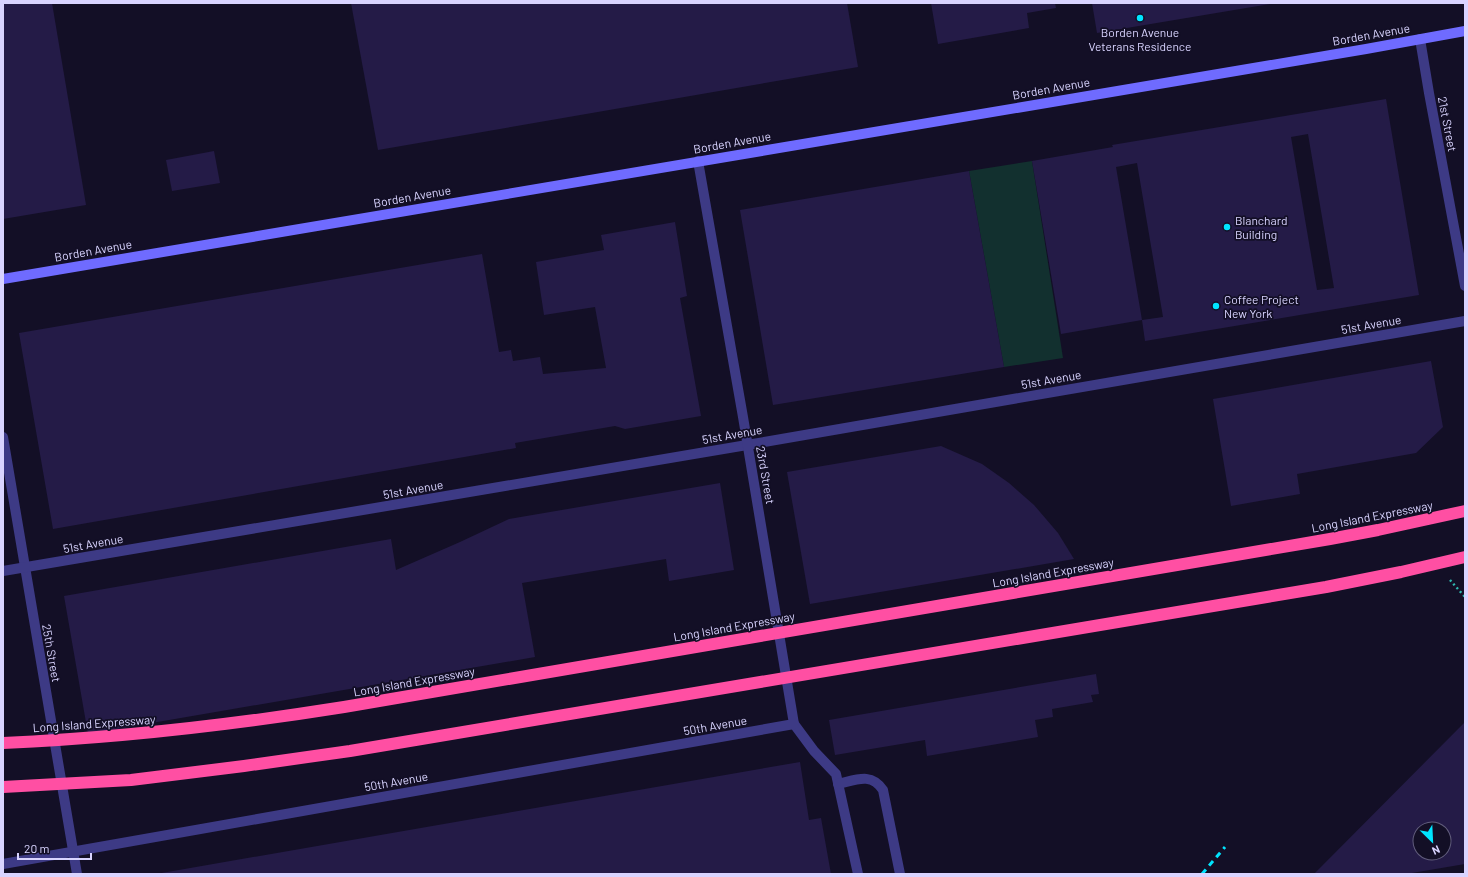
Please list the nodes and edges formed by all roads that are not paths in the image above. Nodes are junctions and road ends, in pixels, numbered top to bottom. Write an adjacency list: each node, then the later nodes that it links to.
1 (1465, 31): 2 (main road, Borden Avenue)
2 (1420, 39): 3 (main road, Borden Avenue); 5 (street, 21st Street)
3 (698, 160): 4 (main road, Borden Avenue); 8 (street, 23rd Street)
4 (3, 279)
5 (1465, 286)
6 (1465, 321): 8 (street, 51st Avenue)
7 (3, 437): 11 (street, 25th Street)
8 (748, 445): 11 (street, 51st Avenue); 13 (street, 23rd Street)
9 (1465, 511): 14 (highway, Long Island Expressway, bridge)
10 (1465, 557): 16 (highway, bridge)
11 (24, 568): 12 (street, 51st Avenue); 17 (street, 25th Street)
12 (3, 571)
13 (794, 724): 15 (street); 17 (street, 50th Avenue)
14 (3, 743)
15 (838, 784): 20 (street); 21 (street)
16 (3, 787)
17 (73, 851): 18 (street, 50th Avenue); 19 (street, 25th Street)
18 (3, 864)
19 (77, 874)
20 (858, 874)
21 (900, 874)

